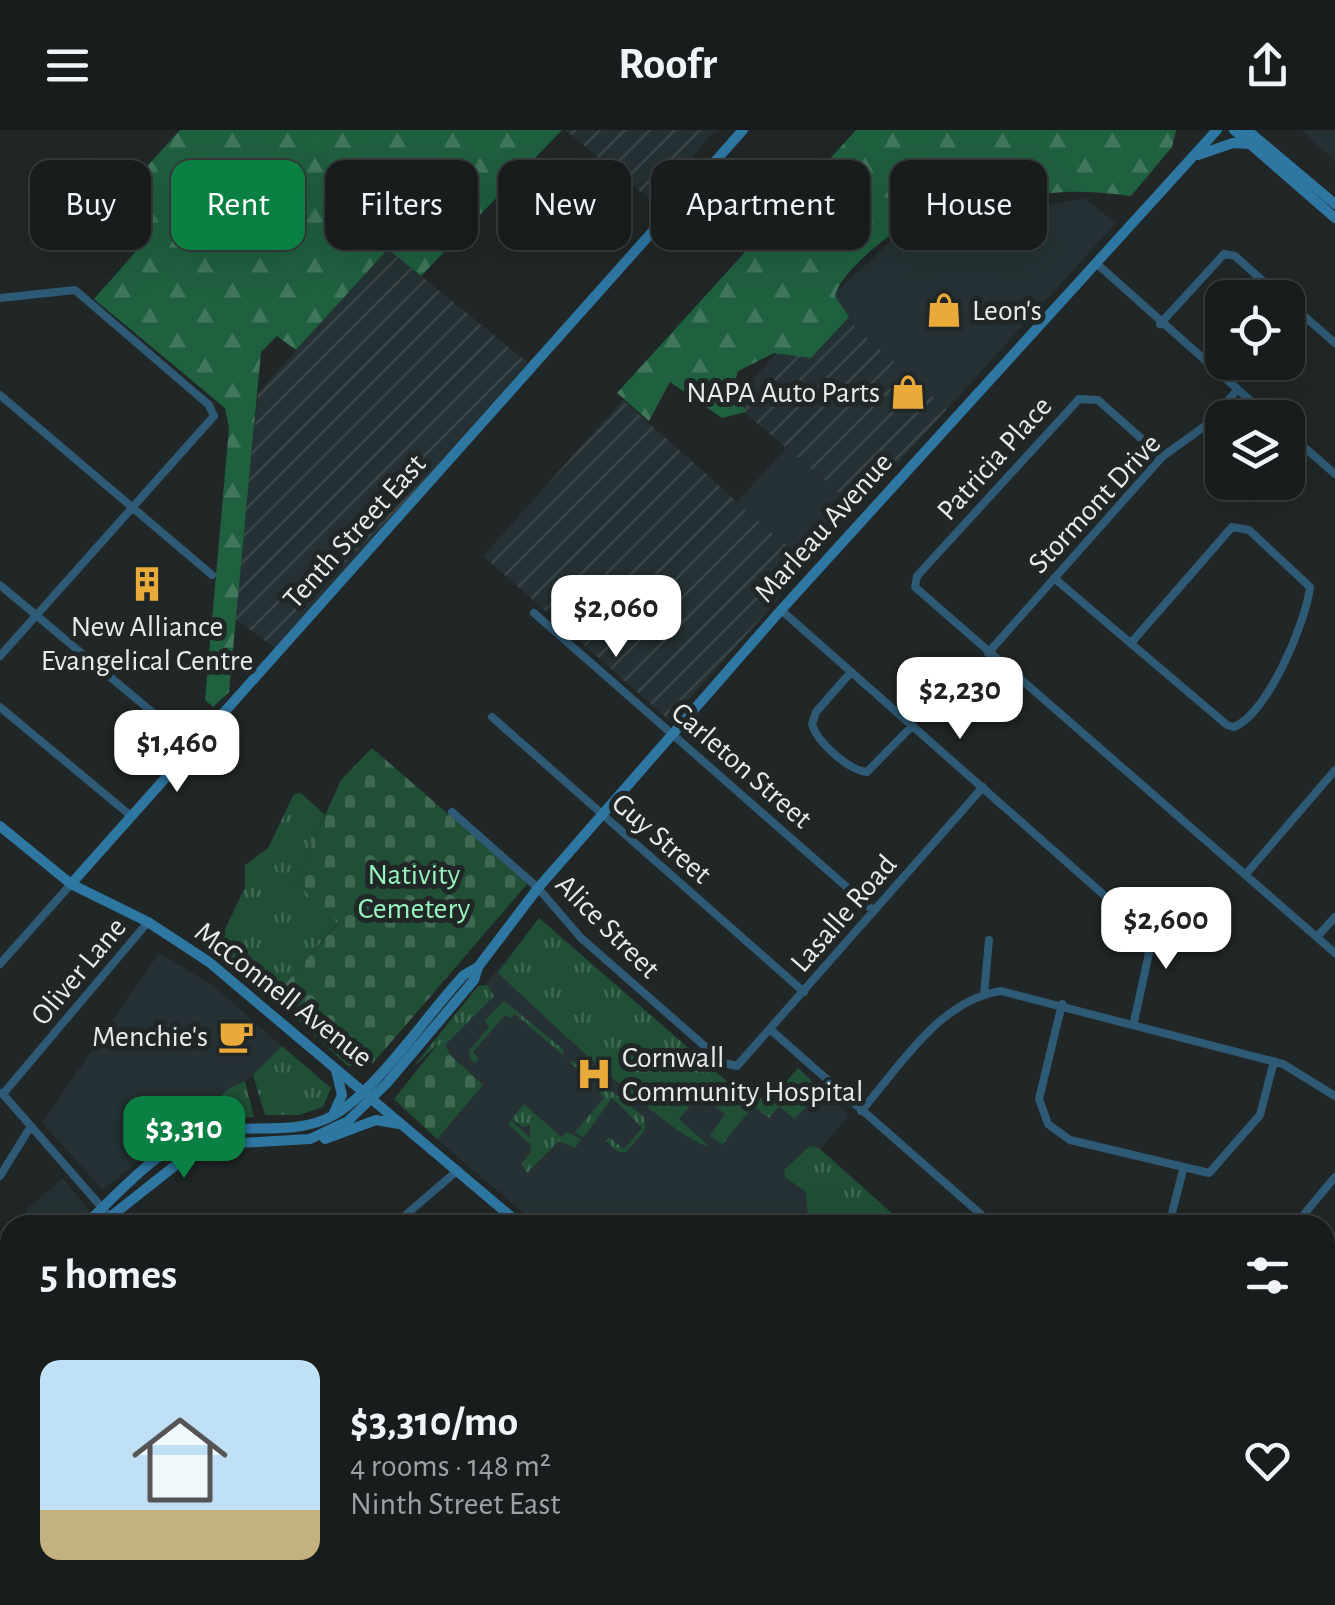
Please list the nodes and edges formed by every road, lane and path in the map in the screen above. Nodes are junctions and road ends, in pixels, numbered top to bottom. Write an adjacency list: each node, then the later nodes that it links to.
1 (1217, 130): 6 (main road, Marleau Avenue)
2 (1234, 130): 5 (main road)
3 (1248, 130): 7 (main road)
4 (742, 131): 36 (main road, Tenth Street East)
5 (1250, 144): 6 (main road); 8 (main road)
6 (1194, 156): 9 (main road, Marleau Avenue)
7 (1335, 204)
8 (1335, 218)
9 (1096, 263): 13 (street); 25 (main road, Marleau Avenue)
10 (1262, 280): 13 (street)
11 (0, 298): 21 (street)
12 (1305, 317): 14 (street)
13 (1160, 324): 15 (street)
14 (1335, 343)
15 (1238, 390): 17 (street); 19 (street, Stormont Drive)
16 (0, 395): 21 (street)
17 (1249, 400)
18 (1305, 448): 20 (street)
19 (1162, 456): 23 (street, Stormont Drive); 29 (street, Patricia Place)
20 (1335, 474)
21 (134, 509): 22 (street); 27 (street)
22 (212, 575)
23 (1054, 578): 28 (street); 29 (street, Stormont Drive)
24 (0, 585): 27 (street)
25 (781, 610): 31 (street); 35 (main road, Marleau Avenue)
26 (534, 614): 35 (street, Carleton Street)
27 (36, 616): 30 (street); 36 (street)
28 (1131, 643): 28 (street)
29 (988, 652): 43 (street)
30 (0, 656)
31 (851, 672): 34 (street); 34 (street)
32 (0, 707): 40 (street)
33 (492, 716): 41 (street, Guy Street)
34 (912, 726): 38 (street)
35 (674, 734): 41 (main road, Marleau Avenue); 46 (street, Carleton Street)
36 (194, 747): 40 (main road, Tenth Street East)
37 (1335, 770): 43 (street)
38 (984, 787): 46 (street, Lasalle Road); 56 (street)
39 (452, 812): 45 (street, Alice Street)
40 (131, 816): 44 (main road, Tenth Street East)
41 (603, 816): 45 (main road, Marleau Avenue); 53 (street, Guy Street)
42 (0, 826): 44 (main road, McConnell Avenue)
43 (1246, 874): 49 (street)
44 (70, 884): 48 (main road, McConnell Avenue); 52 (street, Tenth Street East)
45 (538, 888): 60 (street, Alice Street); 62 (main road, Marleau Avenue)
46 (874, 911): 53 (street, Lasalle Road)
47 (1335, 918): 49 (street)
48 (148, 922): 58 (main road, McConnell Avenue); 61 (street, Oliver Lane)
49 (1318, 937): 51 (street)
50 (989, 940): 54 (street)
51 (1335, 952)
52 (0, 964)
53 (804, 992): 57 (street, Lasalle Road)
54 (984, 994): 55 (street); 64 (street)
55 (1062, 1004): 56 (street); 70 (street)
56 (1134, 1022): 59 (street)
57 (772, 1031): 60 (street, Lasalle Road); 64 (street)
58 (326, 1058): 62 (main road, McConnell Avenue); 65 (main road)
59 (1274, 1062): 63 (street); 70 (street)
60 (734, 1066)
61 (1, 1092): 66 (street)
62 (369, 1093): 65 (main road); 67 (main road, McConnell Avenue); 68 (main road)
63 (1335, 1096)
64 (861, 1110): 78 (street)
65 (332, 1116): 74 (main road)
66 (31, 1126): 71 (street); 73 (street)
67 (405, 1126): 68 (main road); 69 (main road, McConnell Avenue)
68 (300, 1141): 75 (main road)
69 (458, 1170): 76 (street); 77 (main road, McConnell Avenue)
70 (1183, 1170): 79 (street)
71 (0, 1176)
72 (1335, 1178): 80 (street)
73 (108, 1215)
74 (112, 1215)
75 (112, 1215)
76 (405, 1215)
77 (510, 1215)
78 (982, 1215)
79 (1172, 1215)
80 (1304, 1215)

